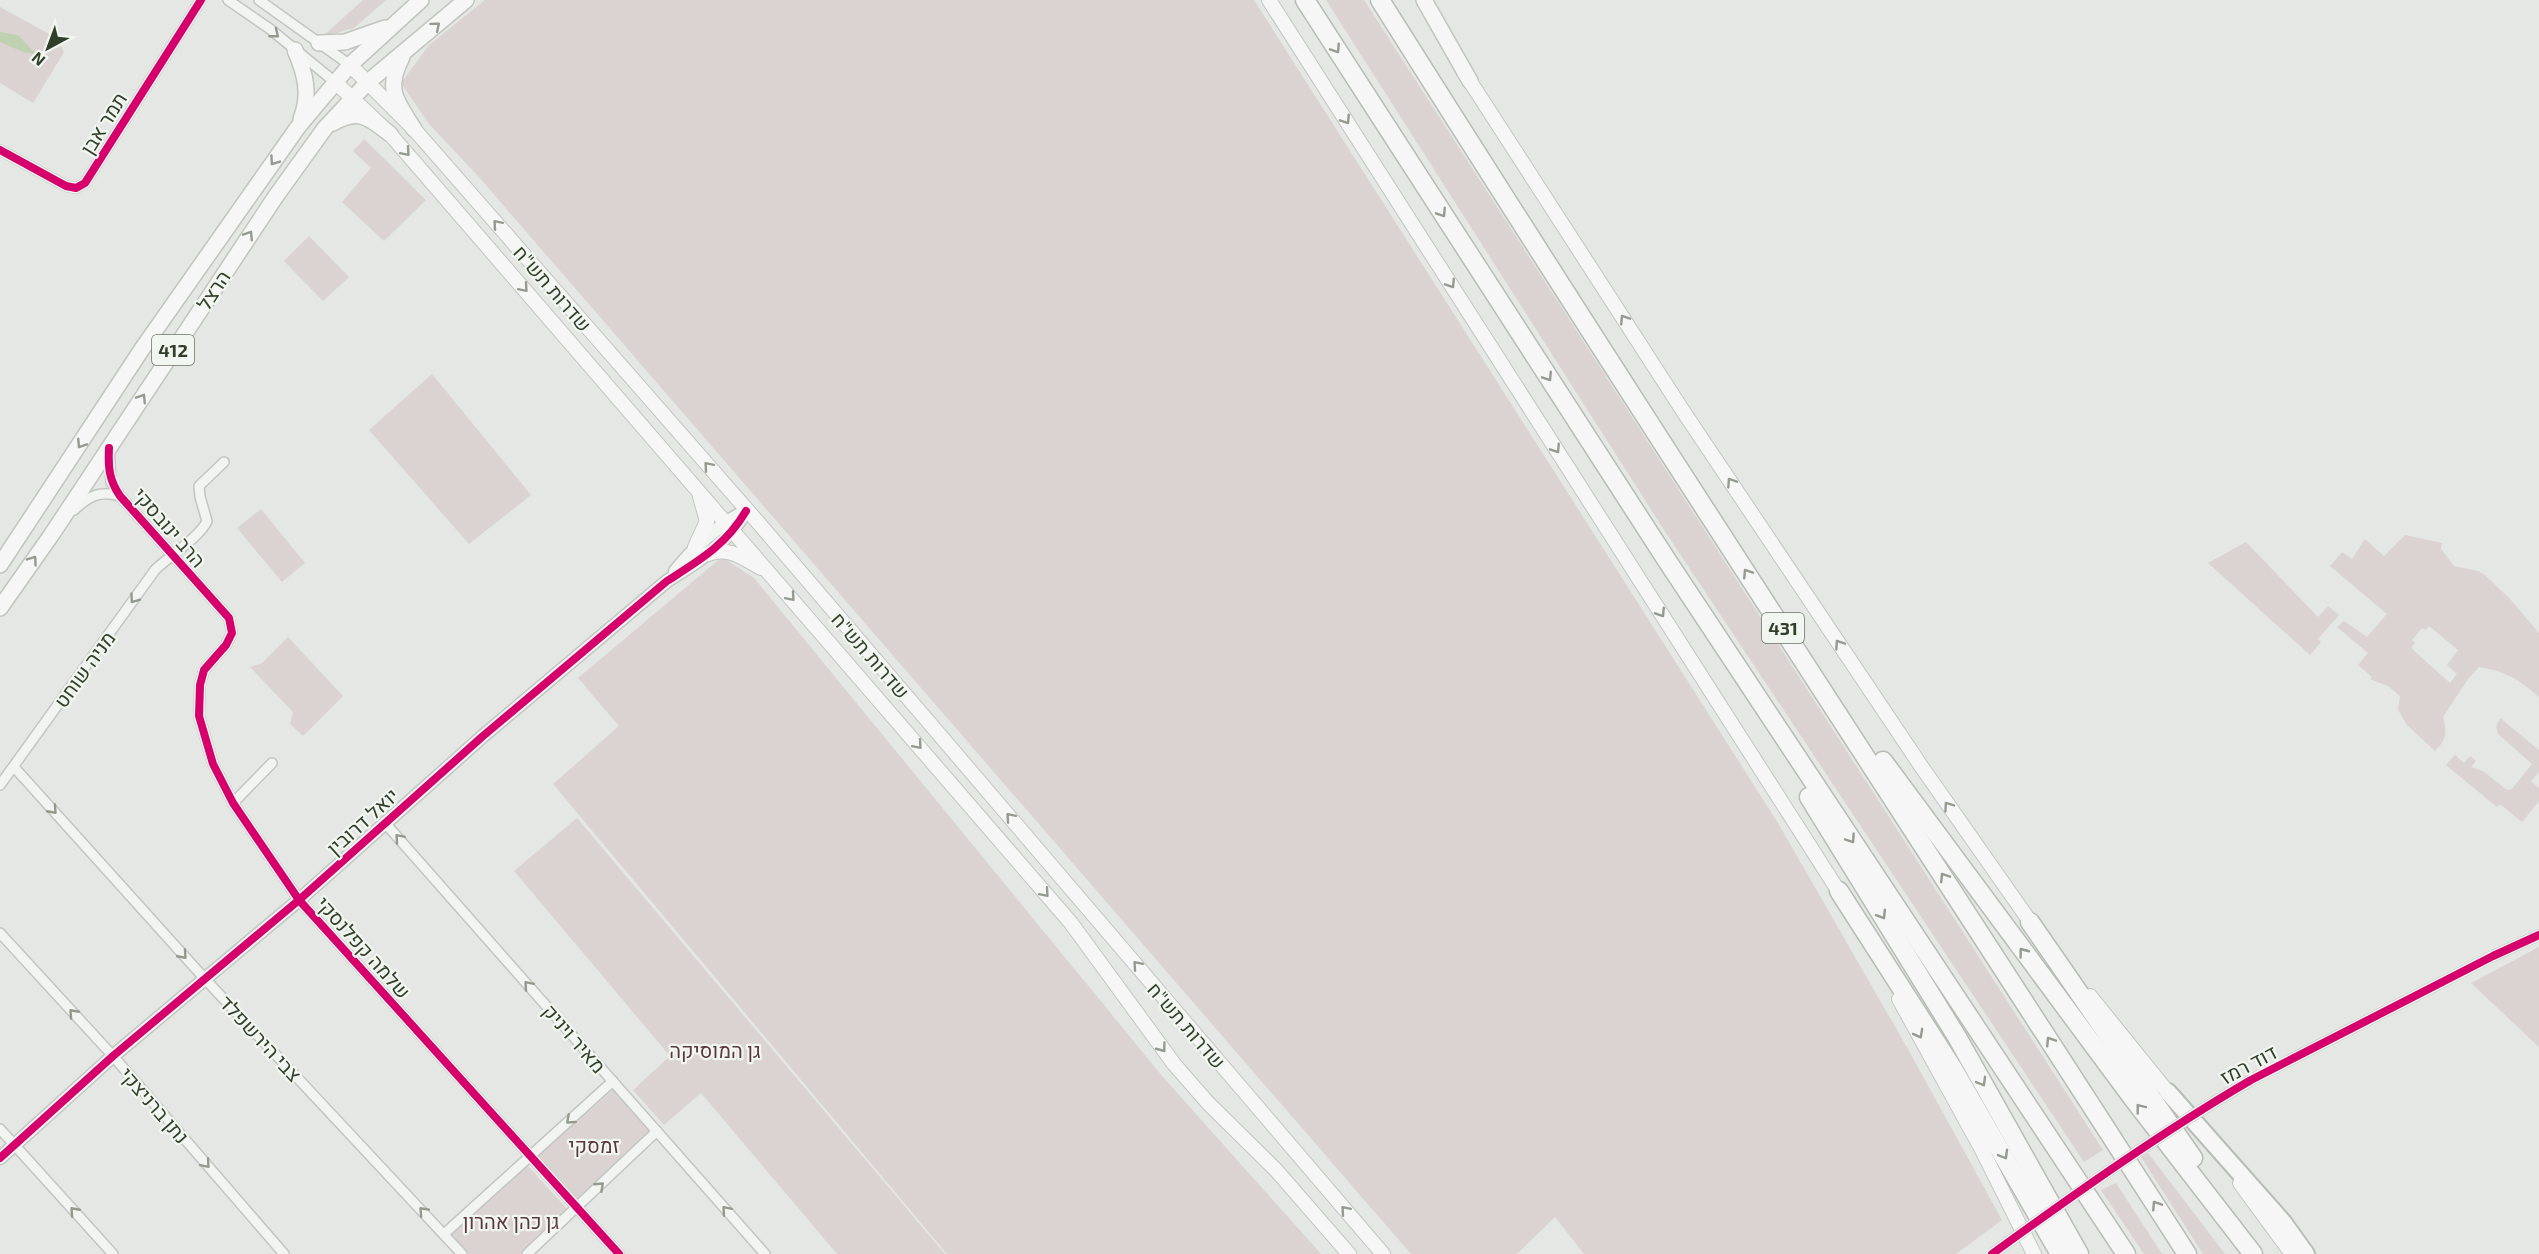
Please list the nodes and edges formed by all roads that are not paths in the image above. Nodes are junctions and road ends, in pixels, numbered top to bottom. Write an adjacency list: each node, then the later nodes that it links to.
1 (201, 0): 24 (street, תמר אבן)
2 (228, 0): 13 (street, one-way to 13)
3 (259, 0): 12 (street)
4 (421, 0): 11 (main road, 412)
5 (466, 0): 14 (main road, 412, one-way to 5)
6 (1269, 0): 45 (main road, one-way to 45)
7 (1305, 0): 34 (highway, one-way to 34)
8 (1380, 0): 37 (highway, 431, one-way to 8)
9 (1418, 0): 17 (main road)
10 (1424, 0): 17 (main road)
11 (391, 26): 12 (main road); 15 (main road, 412)
12 (319, 43): 15 (street)
13 (295, 50): 18 (street); 20 (main road)
14 (405, 51): 16 (main road, 412); 22 (main road)
15 (350, 65): 16 (main road, שדרות תש"ח); 18 (main road, 412)
16 (368, 81): 19 (main road, 412); 22 (main road, שדרות תש"ח)
17 (1470, 81): 47 (main road, one-way to 17)
18 (335, 82): 19 (main road, שדרות תש"ח); 20 (main road, הרצל / 412)
19 (353, 97): 21 (main road, הרצל / 412); 23 (main road, שדרות תש"ח)
20 (298, 127): 35 (main road, הרצל / 412, one-way to 35)
21 (325, 128): 23 (main road); 25 (main road, הרצל / 412, one-way to 21)
22 (414, 129): 29 (main road, שדרות תש"ח, one-way to 22)
23 (390, 134): 27 (main road, שדרות תש"ח, one-way to 27)
24 (0, 150)
25 (109, 448): 28 (street, הרב ינובסקי); 31 (main road, הרצל / 412)
26 (224, 462): 33 (street, מניה שוחט)
27 (694, 484): 30 (main road, שדרות תש"ח); 32 (main road)
28 (120, 496): 31 (street, הרב ינובסקי); 33 (street, הרב ינובסקי)
29 (746, 511): 30 (street, יואל דרובין); 68 (main road, שדרות תש"ח, one-way to 29)
30 (729, 526): 32 (street, יואל דרובין); 36 (main road, שדרות תש"ח)
31 (52, 534): 38 (main road, הרצל / 412, one-way to 31)
32 (702, 550): 36 (main road); 44 (street, יואל דרובין)
33 (171, 554): 39 (street, הרב ינובסקי); 41 (street, מניה שוחט, one-way to 41)
34 (1666, 560): 72 (highway, one-way to 72); 73 (highway, one-way to 73)
35 (0, 566)
36 (770, 573): 67 (main road, שדרות תש"ח, one-way to 67)
37 (1766, 603): 74 (highway, 431, one-way to 37); 75 (highway, one-way to 37)
38 (0, 608)
39 (229, 618): 43 (street, שלמה קפלנסקי)
40 (272, 763): 43 (street)
41 (14, 766): 42 (street, מניה שוחט); 50 (street, צבי הירשפלד, one-way to 50)
42 (0, 785)
43 (233, 803): 46 (street, שלמה קפלנסקי)
44 (385, 823): 46 (street, יואל דרובין); 52 (street, מאיר ויניק, one-way to 44)
45 (1839, 891): 70 (main road, one-way to 70); 71 (highway, one-way to 71)
46 (299, 900): 50 (street, יואל דרובין); 57 (street, שלמה קפלנסקי)
47 (2030, 922): 53 (main road); 76 (highway)
48 (0, 933): 51 (street, נתן ברניצקי, one-way to 48)
49 (2539, 935): 69 (street, דוד רמז, bridge)
50 (205, 979): 51 (street, יואל דרובין); 60 (street, צבי הירשפלד, one-way to 50)
51 (113, 1056): 56 (street, יואל דרובין); 62 (street, נתן ברניצקי, one-way to 62)
52 (613, 1081): 55 (street, מאיר ויניק); 57 (street, one-way to 57)
53 (2168, 1092): 77 (main road); 78 (highway)
54 (0, 1129): 56 (street)
55 (657, 1131): 59 (street, one-way to 55); 66 (street, מאיר ויניק, one-way to 55)
56 (15, 1145): 58 (street, יואל דרובין); 61 (street, one-way to 56)
57 (531, 1156): 59 (street, שלמה קפלנסקי); 60 (street)
58 (0, 1158)
59 (577, 1208): 64 (street); 65 (street, שלמה קפלנסקי)
60 (444, 1234): 63 (street, צבי הירשפלד)
61 (113, 1254)
62 (284, 1254)
63 (462, 1254)
64 (526, 1254)
65 (619, 1254)
66 (765, 1254)
67 (1348, 1254)
68 (1383, 1254)
69 (1992, 1254)
70 (2034, 1254)
71 (2060, 1254)
72 (2079, 1254)
73 (2126, 1254)
74 (2187, 1254)
75 (2253, 1254)
76 (2258, 1254)
77 (2292, 1254)
78 (2306, 1254)

